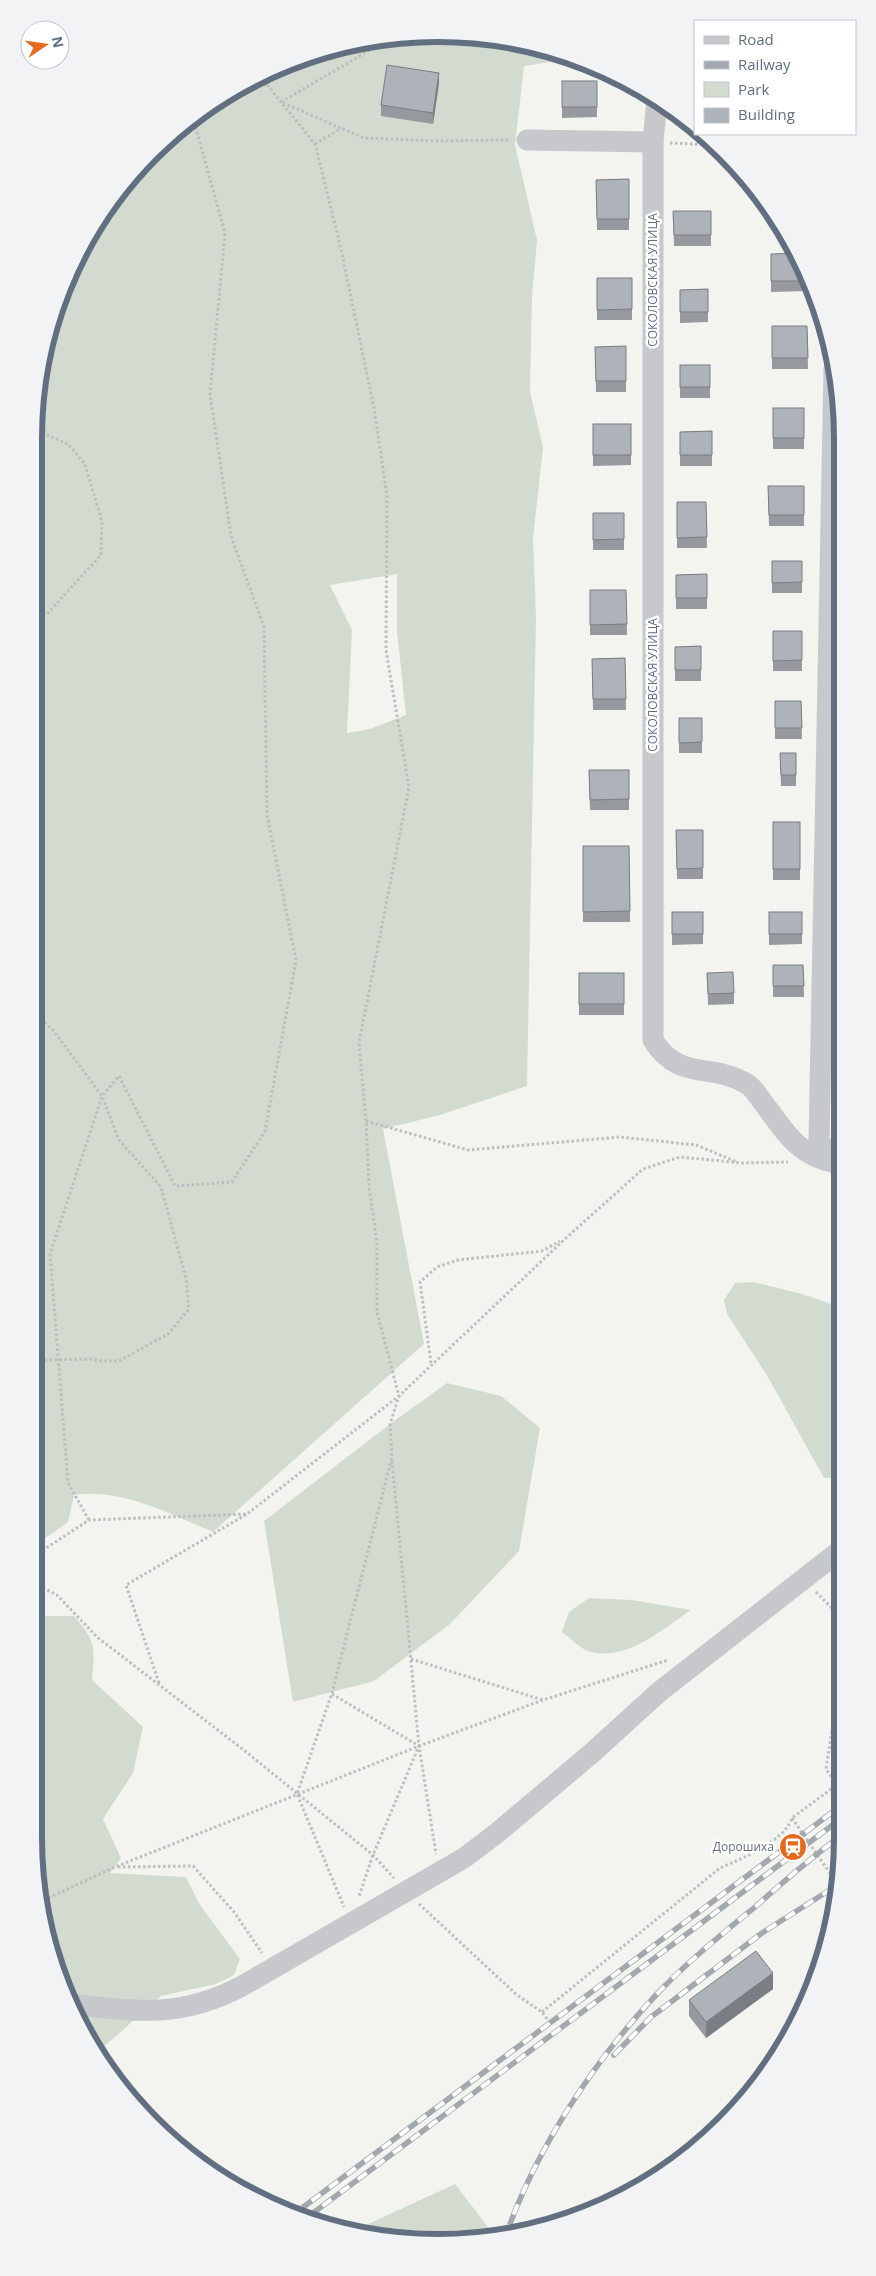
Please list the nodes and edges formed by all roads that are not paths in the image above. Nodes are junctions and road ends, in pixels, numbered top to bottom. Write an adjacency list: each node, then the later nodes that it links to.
1 (656, 108): 3 (street, СОКОЛОВСКАЯ УЛИЦА)
2 (527, 140): 3 (street)
3 (653, 142): 5 (street, СОКОЛОВСКАЯ УЛИЦА)
4 (833, 415): 5 (street)
5 (833, 1164)
6 (834, 1555): 7 (street)
7 (80, 2005)

